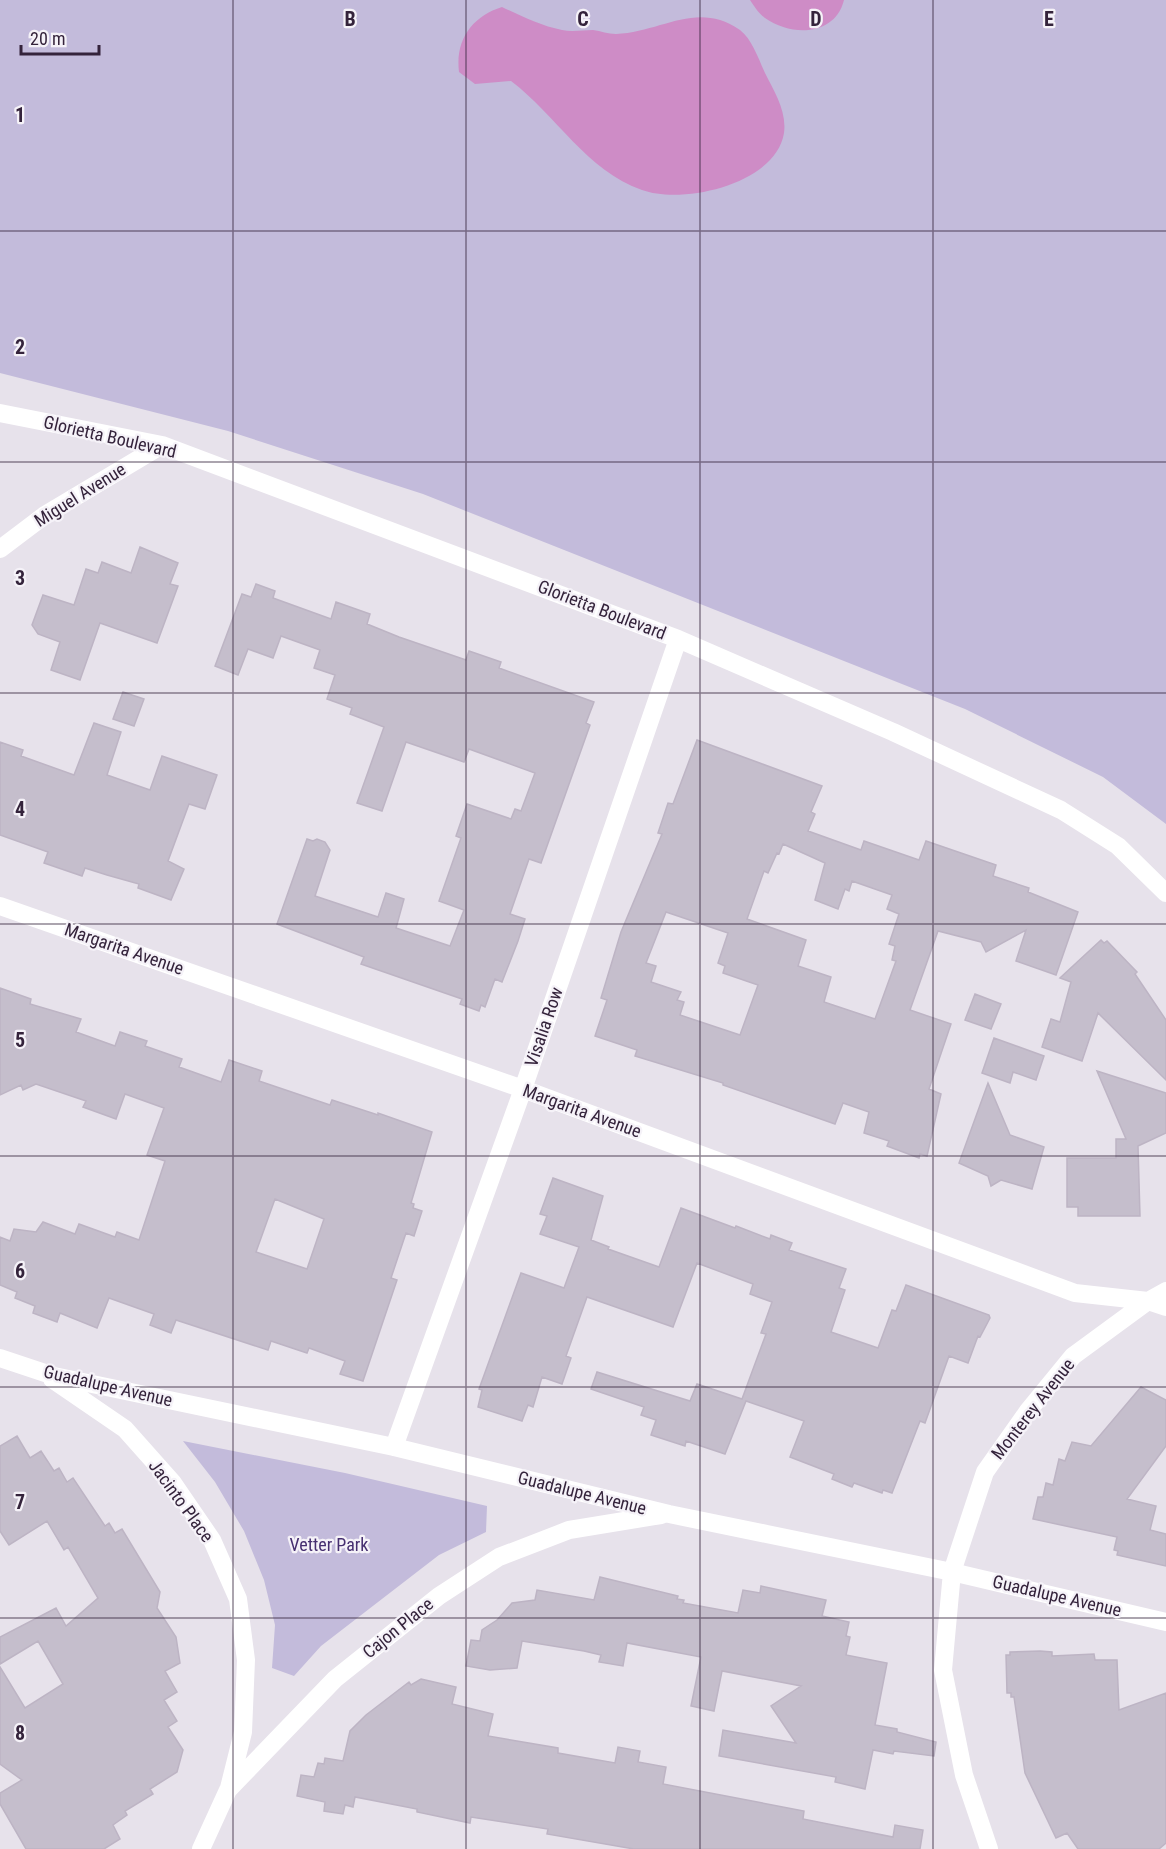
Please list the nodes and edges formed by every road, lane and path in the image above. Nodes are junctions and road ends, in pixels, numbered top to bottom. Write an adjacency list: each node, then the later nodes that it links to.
1 (0, 413): 2 (street, Glorietta Boulevard)
2 (162, 445): 3 (street, Miguel Avenue); 4 (street, Glorietta Boulevard)
3 (0, 549)
4 (678, 639): 5 (street, Glorietta Boulevard); 7 (street, Visalia Row)
5 (1166, 893)
6 (0, 906): 7 (street, Margarita Avenue)
7 (523, 1089): 9 (street, Margarita Avenue); 12 (street, Visalia Row)
8 (1166, 1291): 9 (street, Monterey Avenue)
9 (1148, 1301): 10 (street, Margarita Avenue); 14 (street, Monterey Avenue)
10 (1166, 1307)
11 (0, 1358): 12 (street, Guadalupe Avenue); 16 (street, Jacinto Place)
12 (394, 1447): 13 (street, Guadalupe Avenue)
13 (669, 1514): 14 (street, Guadalupe Avenue); 16 (street, Cajon Place)
14 (952, 1572): 15 (street, Guadalupe Avenue); 18 (street, Monterey Avenue)
15 (1166, 1622)
16 (228, 1791): 17 (street, Cajon Place)
17 (201, 1849)
18 (989, 1849)

